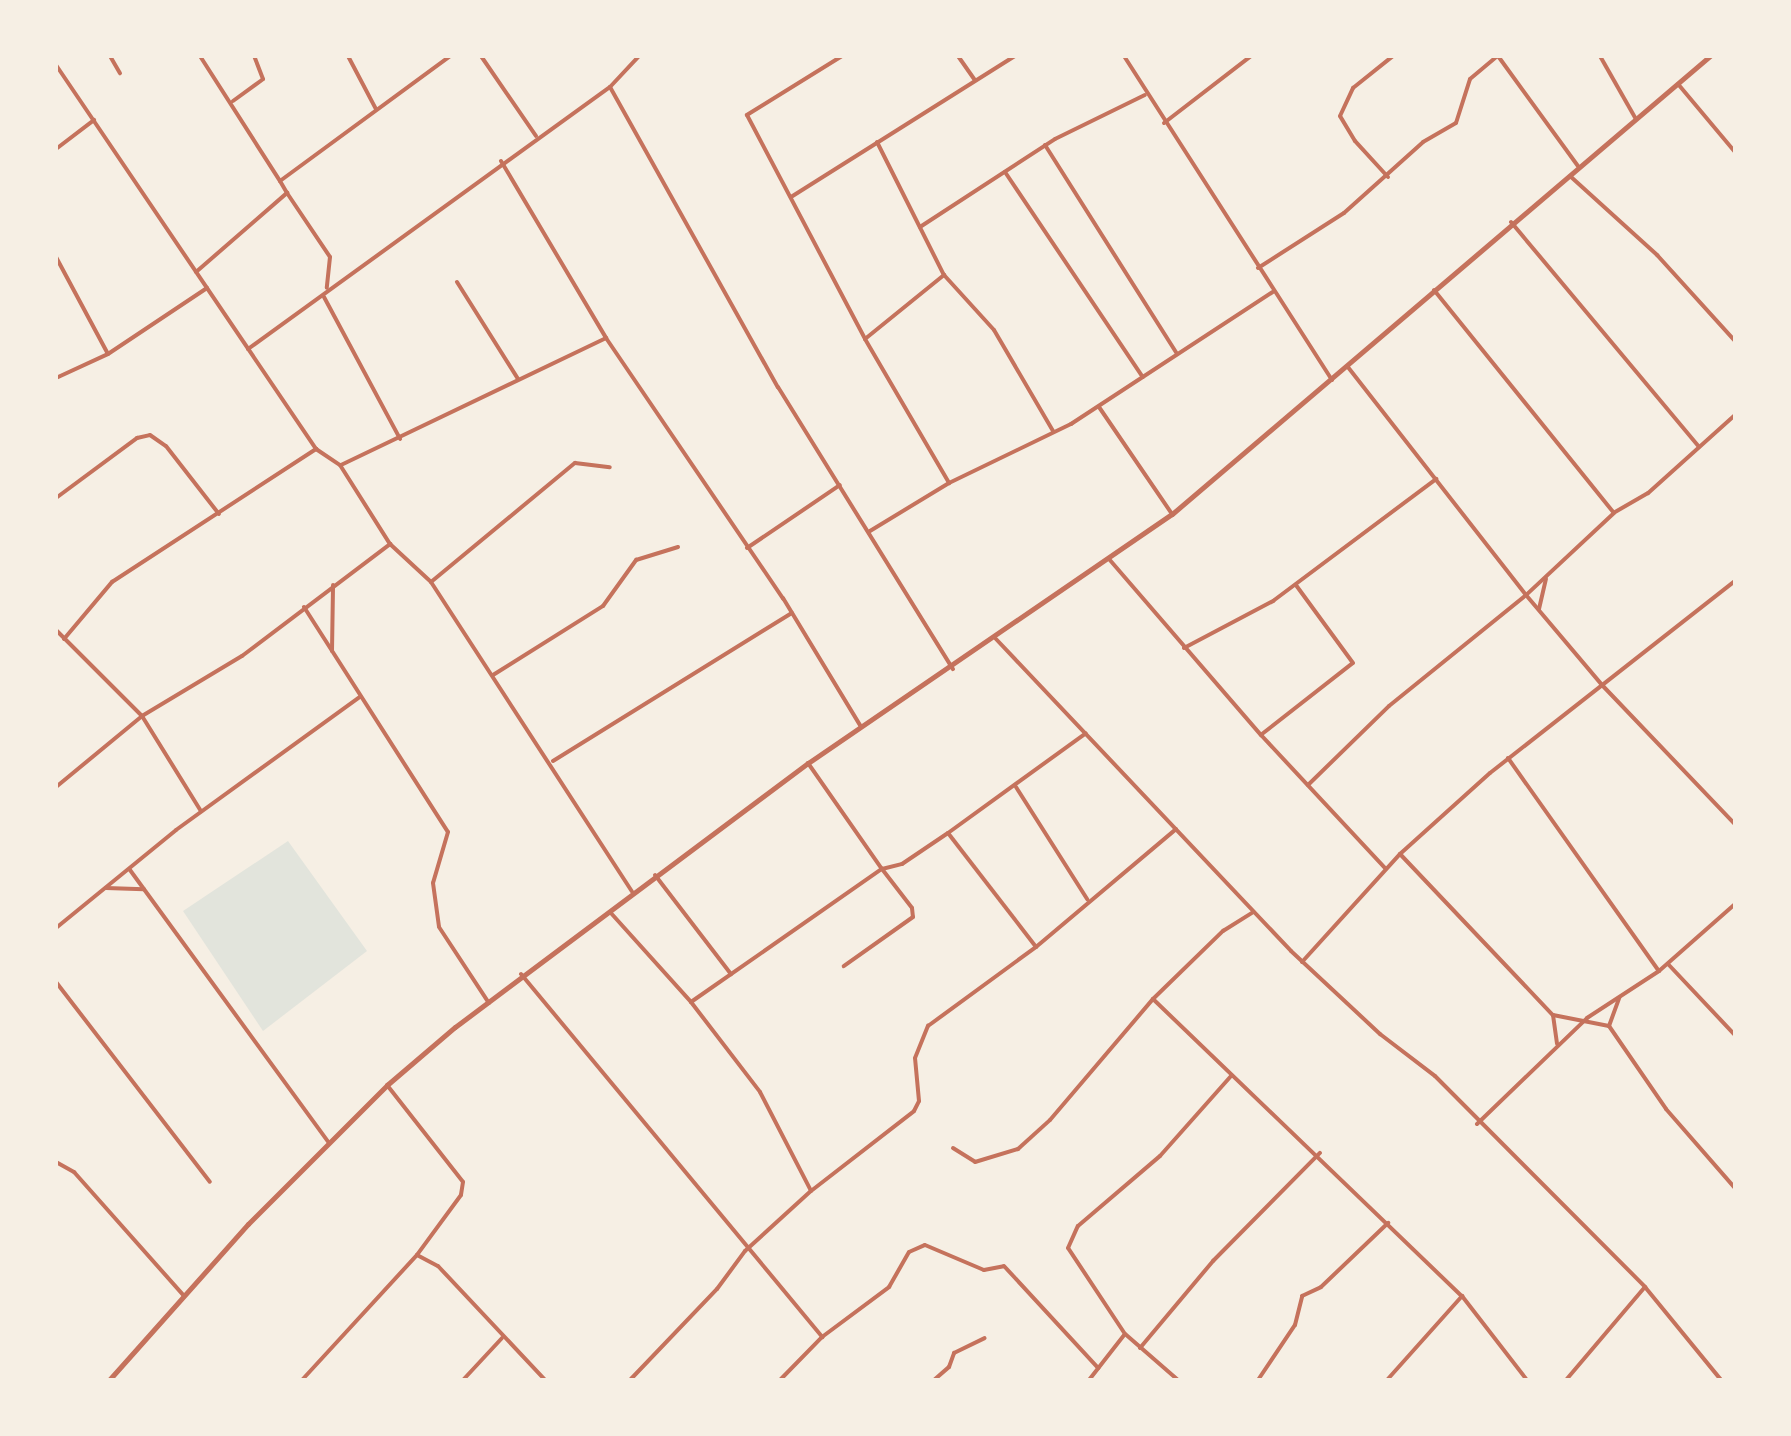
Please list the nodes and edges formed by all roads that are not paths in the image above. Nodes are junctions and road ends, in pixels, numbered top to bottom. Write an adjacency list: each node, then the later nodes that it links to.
1 (110, 56): 18 (street)
2 (200, 56): 23 (street)
3 (254, 56): 23 (street)
4 (348, 56): 24 (street)
5 (450, 56): 24 (street)
6 (481, 56): 28 (street)
7 (639, 56): 21 (street)
8 (842, 56): 40 (street)
9 (958, 56): 19 (street)
10 (1015, 56): 19 (street)
11 (1124, 56): 22 (street)
12 (1251, 56): 27 (street)
13 (1393, 56): 37 (street)
14 (1497, 56): 34 (street); 37 (street)
15 (1600, 56): 25 (street)
16 (1710, 56): 20 (street)
17 (56, 65): 26 (street)
18 (120, 73)
19 (976, 81): 29 (street)
20 (1678, 84): 25 (street); 32 (street)
21 (610, 87): 28 (street); 73 (street)
22 (1145, 95): 27 (street); 30 (street)
23 (233, 101): 38 (street)
24 (376, 109): 38 (street)
25 (1636, 119): 34 (street)
26 (94, 120): 31 (street); 45 (street)
27 (1163, 124): 44 (street)
28 (536, 136): 33 (street)
29 (877, 142): 40 (street); 42 (street)
30 (1045, 145): 35 (street); 57 (street)
31 (56, 149)
32 (1735, 152)
33 (501, 161): 51 (street); 52 (street)
34 (1578, 166): 36 (street)
35 (1005, 172): 42 (street); 59 (street)
36 (1568, 174): 41 (street); 54 (street)
37 (1388, 177): 44 (street)
38 (280, 181): 39 (street)
39 (287, 193): 45 (street); 51 (street)
40 (791, 197): 53 (street)
41 (1511, 222): 49 (street); 67 (street)
42 (920, 227): 46 (street)
43 (56, 257): 56 (street)
44 (1258, 268): 50 (street)
45 (196, 272): 48 (street)
46 (944, 275): 53 (street); 65 (street)
47 (457, 282): 61 (street)
48 (207, 288): 55 (street); 56 (street)
49 (1434, 290): 58 (street); 75 (street)
50 (1273, 292): 57 (street); 62 (street)
51 (325, 294): 55 (street); 66 (street)
52 (606, 338): 61 (street); 81 (street)
53 (865, 339): 72 (street)
54 (1735, 341)
55 (248, 349): 68 (street)
56 (108, 354): 60 (street)
57 (1177, 354): 59 (street)
58 (1348, 367): 62 (street); 71 (street)
59 (1143, 377): 63 (street)
60 (56, 378)
61 (518, 379): 66 (street)
62 (1332, 381): 77 (street)
63 (1099, 407): 65 (street); 77 (street)
64 (1735, 415): 67 (street)
65 (1053, 431): 72 (street)
66 (400, 439): 69 (street)
67 (1700, 447): 75 (street)
68 (316, 449): 69 (street); 76 (street)
69 (340, 465): 79 (street)
70 (610, 467): 85 (street)
71 (1436, 479): 87 (street); 88 (street)
72 (949, 483): 78 (street)
73 (840, 485): 78 (street); 81 (street)
74 (56, 498): 76 (street)
75 (1614, 513): 83 (street)
76 (219, 514): 93 (street)
77 (1172, 514): 82 (street)
78 (870, 531): 97 (street)
79 (390, 544): 85 (street); 86 (street)
80 (678, 547): 98 (street)
81 (747, 548): 91 (street)
82 (1109, 559): 94 (street); 95 (street)
83 (1547, 577): 88 (street); 90 (street)
84 (1735, 581): 99 (street)
85 (431, 582): 98 (street)
86 (333, 585): 89 (street); 96 (street)
87 (1296, 585): 95 (street); 104 (street)
88 (1526, 595): 90 (street); 108 (street)
89 (304, 607): 96 (street); 101 (street)
90 (1538, 610): 99 (street)
91 (792, 613): 102 (street); 106 (street)
92 (56, 630): 93 (street)
93 (64, 639): 101 (street)
94 (996, 639): 97 (street); 103 (street)
95 (1184, 648): 104 (street)
96 (332, 652): 100 (street)
97 (953, 669): 102 (street)
98 (493, 675): 106 (street)
99 (1602, 685): 105 (street); 112 (street)
100 (360, 697): 111 (street); 139 (street)
101 (142, 716): 109 (street); 111 (street)
102 (861, 727): 107 (street)
103 (1086, 733): 110 (street); 113 (street)
104 (1261, 735): 108 (street)
105 (1508, 758): 115 (street); 132 (street)
106 (552, 762): 122 (street)
107 (808, 763): 116 (street); 119 (street)
108 (1308, 785): 117 (street)
109 (56, 787)
110 (1016, 787): 114 (street); 123 (street)
111 (201, 811): 118 (street)
112 (1735, 824)
113 (1176, 829): 123 (street); 126 (street)
114 (948, 833): 116 (street); 128 (street)
115 (1400, 854): 117 (street); 140 (street)
116 (882, 869): 131 (street); 134 (street)
117 (1386, 869): 129 (street)
118 (130, 870): 120 (street); 121 (street)
119 (655, 875): 122 (street); 134 (street)
120 (106, 888): 121 (street); 127 (street)
121 (144, 889): 148 (street)
122 (632, 892): 125 (street)
123 (1087, 899): 128 (street)
124 (1735, 904): 130 (street)
125 (608, 910): 133 (street); 138 (street)
126 (1254, 912): 129 (street); 137 (street)
127 (56, 928)
128 (1036, 947): 154 (street)
129 (1302, 962): 147 (street)
130 (1668, 964): 132 (street); 143 (street)
131 (844, 966)
132 (1659, 971): 136 (street)
133 (521, 974): 139 (street); 156 (street)
134 (731, 974): 138 (street)
135 (56, 982): 152 (street)
136 (1619, 997): 141 (street); 142 (street)
137 (1153, 999): 145 (street); 149 (street)
138 (691, 1002): 154 (street)
139 (489, 1003): 146 (street)
140 (1553, 1015): 141 (street); 144 (street)
141 (1587, 1018): 142 (street); 144 (street)
142 (1609, 1026): 153 (street)
143 (1735, 1035)
144 (1557, 1044): 147 (street)
145 (1232, 1075): 150 (street); 161 (street)
146 (387, 1085): 148 (street); 157 (street)
147 (1477, 1124): 158 (street)
148 (329, 1143): 159 (street)
149 (953, 1148)
150 (1320, 1153): 155 (street); 165 (street)
151 (56, 1162): 159 (street)
152 (210, 1182)
153 (1735, 1188)
154 (811, 1191): 156 (street)
155 (1388, 1223): 160 (street); 176 (street)
156 (745, 1251): 163 (street); 171 (street)
157 (417, 1255): 162 (street); 168 (street)
158 (1645, 1287): 179 (street); 180 (street)
159 (184, 1296): 167 (street)
160 (1462, 1296): 177 (street); 178 (street)
161 (1125, 1334): 165 (street); 166 (street)
162 (503, 1337): 169 (street); 170 (street)
163 (822, 1337): 166 (street); 172 (street)
164 (985, 1338): 173 (street)
165 (1139, 1348): 175 (street)
166 (1098, 1368): 174 (street)
167 (109, 1380)
168 (302, 1380)
169 (463, 1380)
170 (545, 1380)
171 (630, 1380)
172 (780, 1380)
173 (934, 1380)
174 (1089, 1380)
175 (1178, 1380)
176 (1258, 1380)
177 (1387, 1380)
178 (1527, 1380)
179 (1566, 1380)
180 (1721, 1380)

